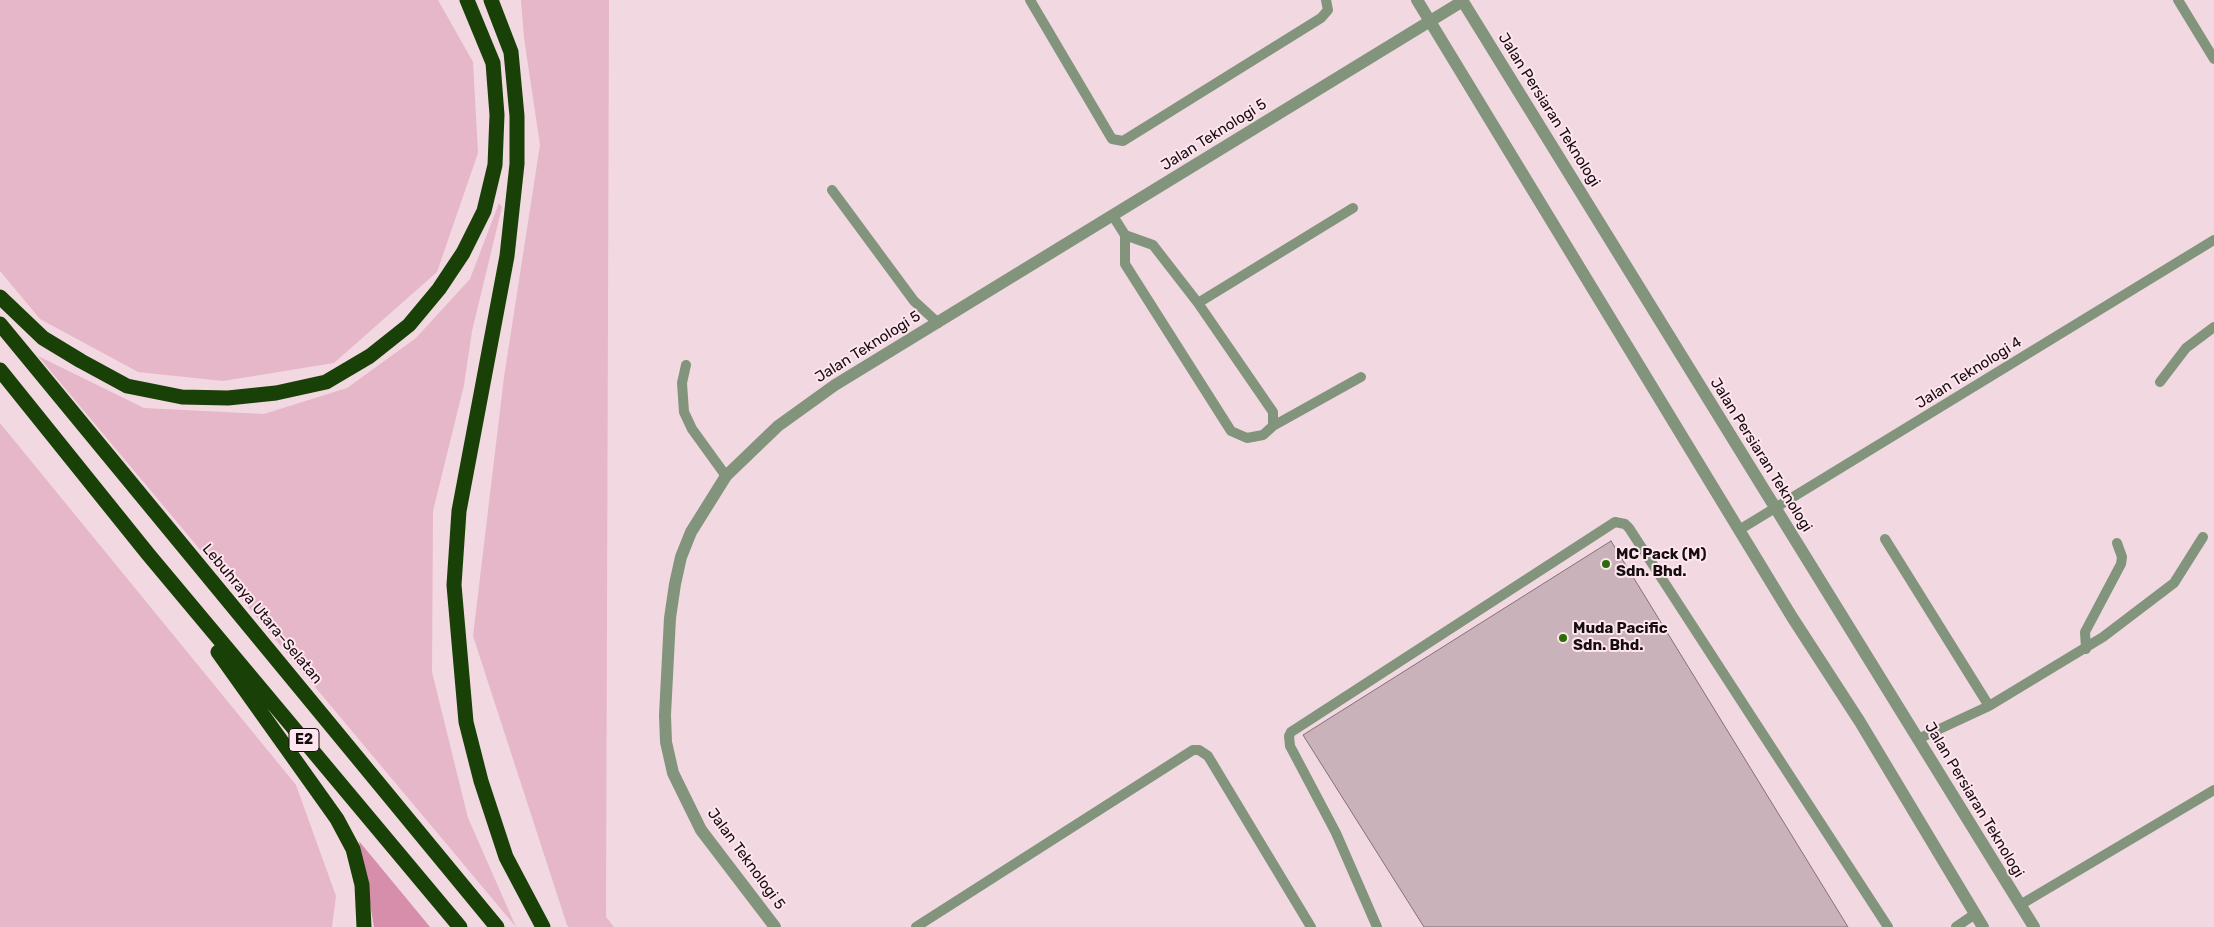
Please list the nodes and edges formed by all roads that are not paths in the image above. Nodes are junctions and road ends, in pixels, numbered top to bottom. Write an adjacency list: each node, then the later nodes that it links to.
1 (467, 0): 15 (highway)
2 (491, 0): 41 (highway)
3 (1030, 0): 4 (lane)
4 (1326, 0)
5 (1417, 0): 8 (street)
6 (2178, 0): 9 (lane)
7 (1462, 1): 8 (street, Jalan Teknologi 5); 26 (street, Jalan Persiaran Teknologi)
8 (1430, 21): 12 (street, Jalan Teknologi 5); 27 (street)
9 (2214, 59)
10 (832, 190): 17 (lane)
11 (1353, 208): 16 (lane)
12 (1113, 216): 13 (lane); 17 (street, Jalan Teknologi 5)
13 (1125, 234): 16 (lane); 24 (lane)
14 (2214, 240): 26 (lane, Jalan Teknologi 4)
15 (0, 298)
16 (1198, 303): 24 (lane)
17 (938, 323): 25 (street, Jalan Teknologi 5)
18 (0, 324): 40 (highway, Lebuhraya Utara–Selatan / E2)
19 (2214, 328): 23 (lane)
20 (686, 365): 25 (lane)
21 (0, 370): 31 (highway, E2)
22 (1361, 377): 24 (lane)
23 (2160, 382)
24 (1273, 426)
25 (726, 476): 42 (street, Jalan Teknologi 5)
26 (1775, 508): 27 (lane, Jalan Teknologi 4); 34 (street, Jalan Persiaran Teknologi)
27 (1739, 530): 37 (street)
28 (2203, 537): 32 (lane)
29 (1885, 540): 33 (lane)
30 (2117, 543): 32 (lane)
31 (148, 554): 38 (highway); 39 (highway, E2)
32 (2086, 649): 33 (lane)
33 (1989, 706): 34 (lane)
34 (1918, 738): 36 (street, Jalan Persiaran Teknologi)
35 (2214, 790): 36 (lane)
36 (2020, 905): 49 (street, Jalan Persiaran Teknologi)
37 (1975, 914): 47 (lane); 48 (street)
38 (364, 927)
39 (460, 927)
40 (497, 927)
41 (542, 927)
42 (775, 927)
43 (916, 927): 44 (lane)
44 (1311, 927)
45 (1377, 927): 46 (lane)
46 (1888, 927)
47 (1956, 927)
48 (1983, 927)
49 (2034, 927)

